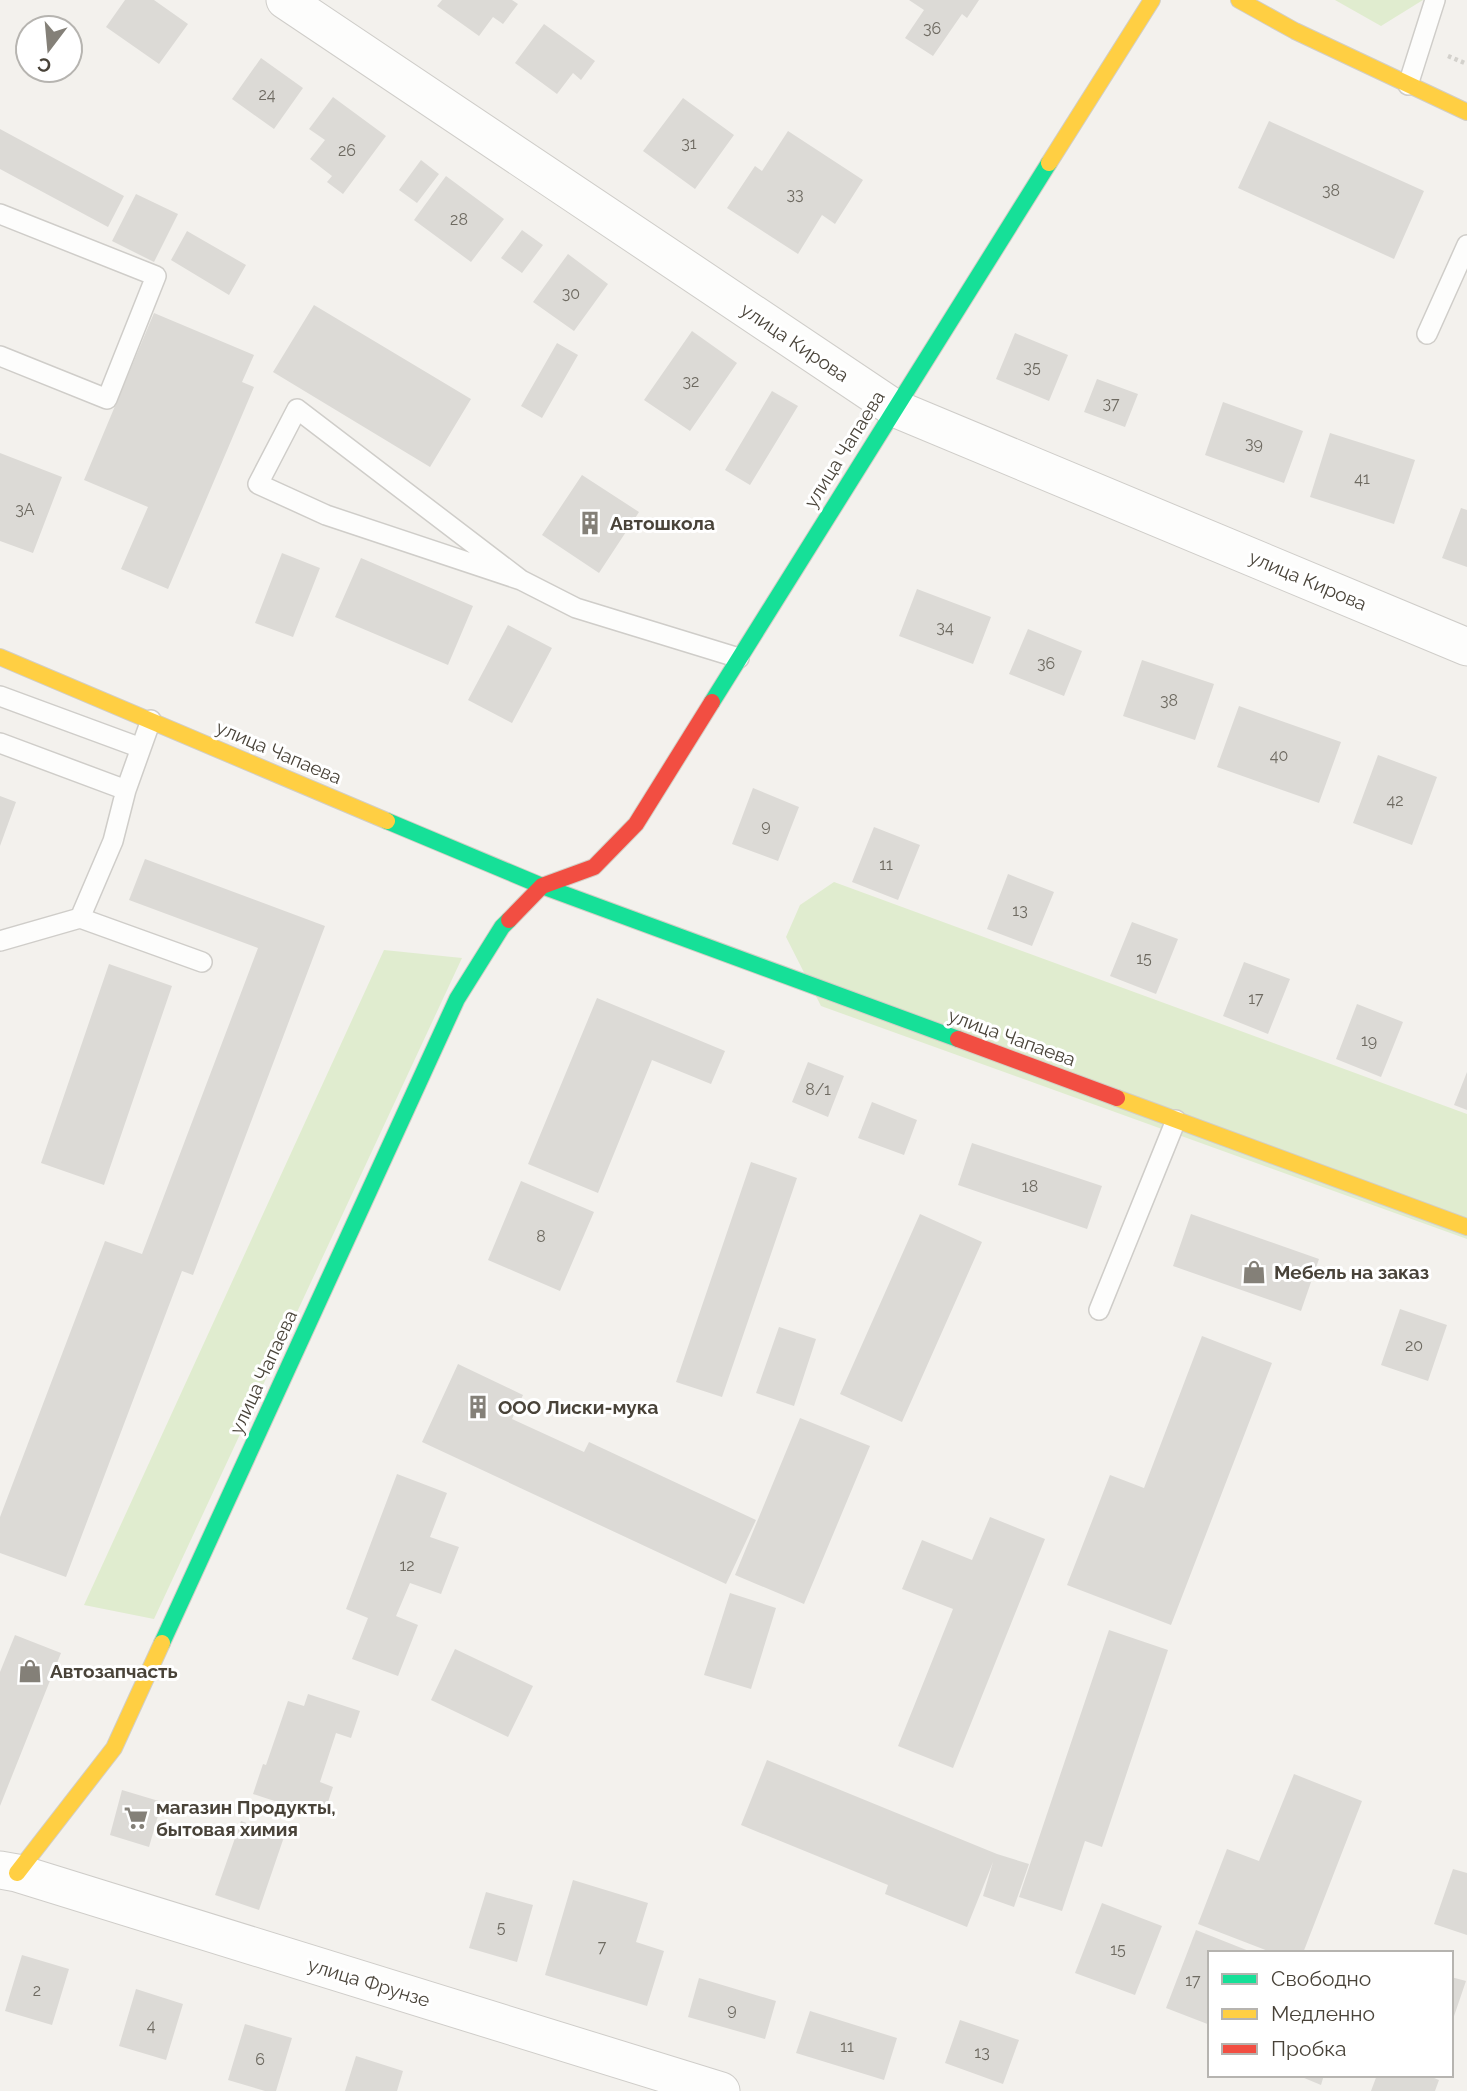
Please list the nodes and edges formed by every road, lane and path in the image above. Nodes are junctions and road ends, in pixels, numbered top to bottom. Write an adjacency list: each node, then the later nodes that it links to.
1 (285, 0): 11 (street, улица Кирова)
2 (1152, 0): 11 (street, улица Чапаева)
3 (1239, 0): 5 (street)
4 (1435, 0): 5 (lane)
5 (1408, 85): 6 (street)
6 (1467, 112)
7 (0, 214): 10 (lane)
8 (1467, 246): 9 (lane)
9 (1427, 334)
10 (0, 356)
11 (894, 408): 13 (street, улица Кирова); 15 (street, улица Чапаева)
12 (521, 580): 12 (lane); 15 (lane)
13 (1467, 647)
14 (0, 657): 17 (street, улица Чапаева)
15 (739, 658): 21 (street, улица Чапаева)
16 (0, 696): 19 (lane)
17 (151, 720): 19 (lane); 21 (street, улица Чапаева)
18 (0, 743): 20 (lane)
19 (141, 748): 20 (lane)
20 (126, 790): 22 (lane)
21 (542, 886): 25 (street, улица Чапаева); 28 (street, улица Чапаева)
22 (80, 918): 23 (lane); 24 (lane)
23 (0, 941)
24 (202, 962)
25 (1176, 1120): 26 (street, улица Чапаева); 27 (lane)
26 (1467, 1227)
27 (1099, 1310)
28 (8, 1871): 29 (street, улица Фрунзе)
29 (721, 2091)

